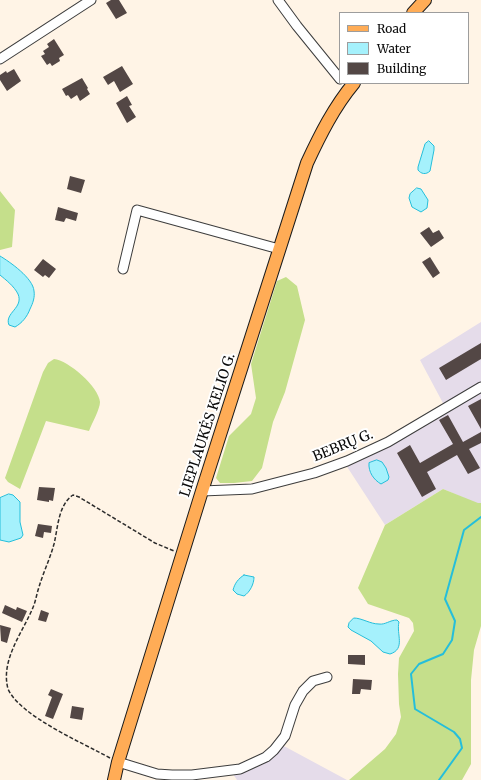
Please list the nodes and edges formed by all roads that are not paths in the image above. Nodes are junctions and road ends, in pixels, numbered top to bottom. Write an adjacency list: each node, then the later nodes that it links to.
1 (91, 0): 5 (street)
2 (278, 0): 6 (street)
3 (425, 0): 4 (main road)
4 (414, 12)
5 (0, 59)
6 (339, 78)
7 (349, 85): 8 (main road, LIEPLAUKĖS KELIO G.)
8 (279, 249): 9 (street); 11 (main road, LIEPLAUKĖS KELIO G.)
9 (123, 269)
10 (481, 387): 11 (street, BEBRŲ G.)
11 (202, 491): 13 (main road, LIEPLAUKĖS KELIO G.)
12 (327, 677): 13 (street)
13 (118, 762): 14 (main road, LIEPLAUKĖS KELIO G.)
14 (114, 780)

